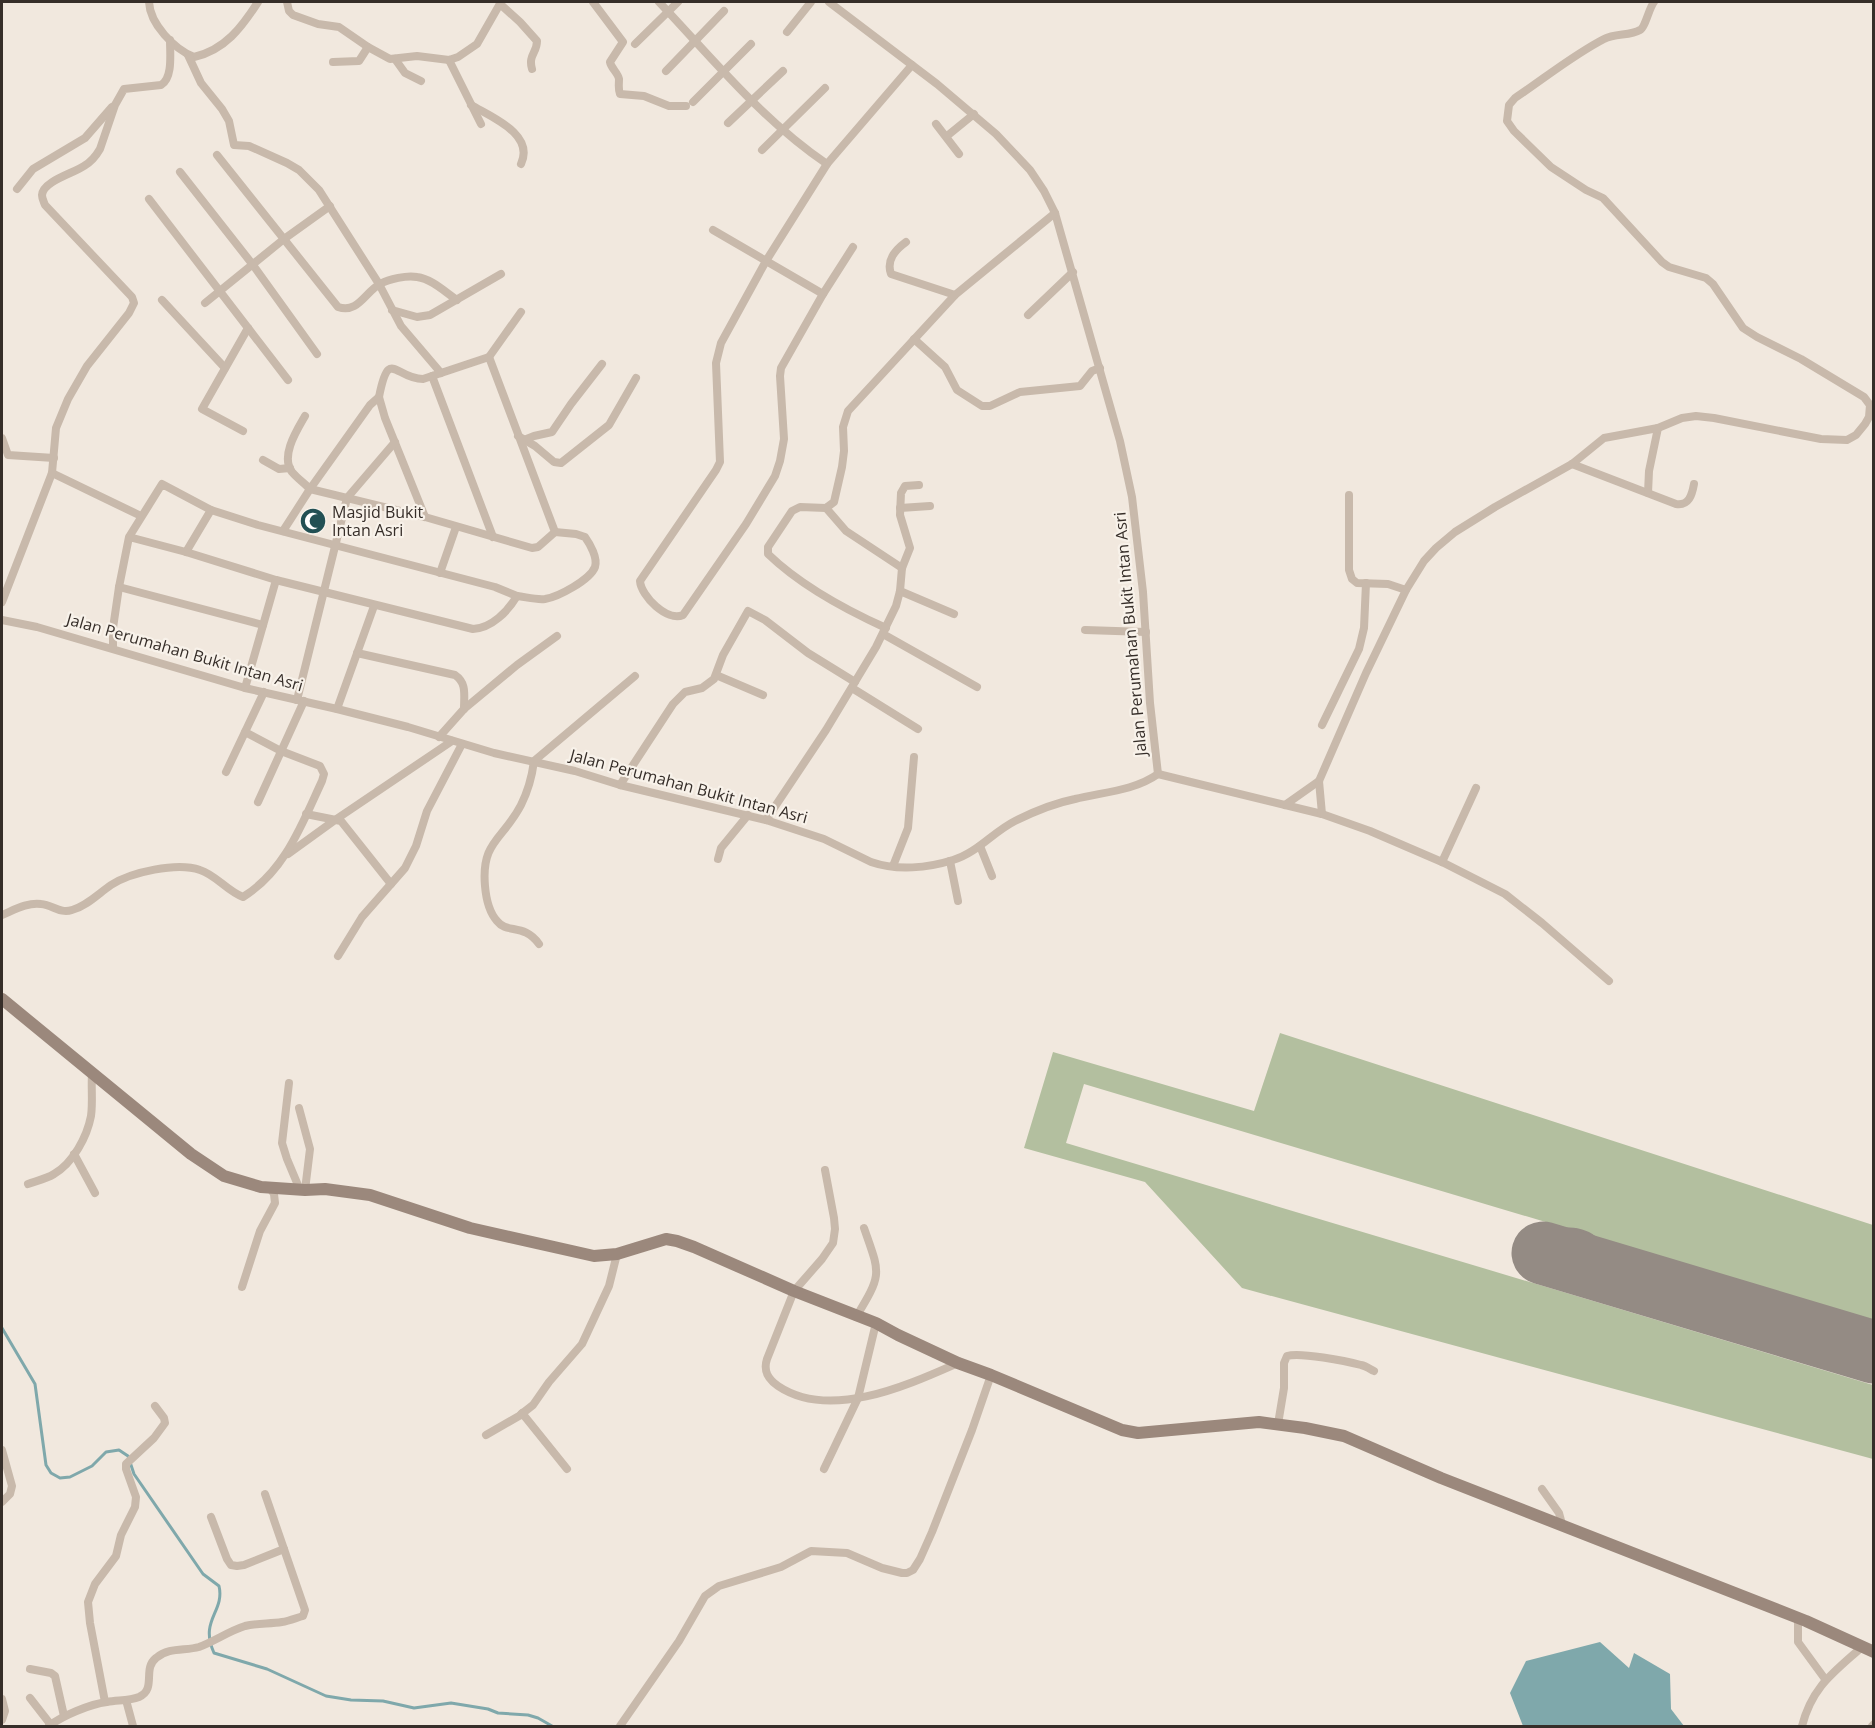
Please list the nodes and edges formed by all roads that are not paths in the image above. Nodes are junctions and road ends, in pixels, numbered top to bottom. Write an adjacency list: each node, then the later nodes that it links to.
1 (149, 2): 14 (street)
2 (258, 2): 19 (street)
3 (287, 2): 18 (street)
4 (593, 2): 26 (street)
5 (659, 2): 12 (street)
6 (678, 2): 12 (street)
7 (812, 2): 13 (street)
8 (829, 2): 23 (street, Jalan Perumahan Bukit Intan Asri)
9 (1654, 2): 79 (street)
10 (500, 3): 21 (street); 24 (street)
11 (724, 11): 15 (street)
12 (669, 12): 15 (street); 16 (street)
13 (787, 32)
14 (171, 40): 19 (street); 31 (street)
15 (696, 40): 25 (street); 26 (street)
16 (635, 44)
17 (751, 44): 26 (street)
18 (368, 47): 20 (street); 22 (street)
19 (188, 55): 47 (street)
20 (395, 59): 21 (street); 28 (street)
21 (449, 60): 32 (street)
22 (333, 62)
23 (912, 65): 33 (street, Jalan Perumahan Bukit Intan Asri); 43 (street)
24 (532, 69)
25 (666, 71)
26 (724, 71): 30 (street)
27 (783, 71): 30 (street)
28 (421, 81)
29 (825, 88): 37 (street)
30 (753, 100): 34 (street); 37 (street)
31 (115, 105): 45 (street); 85 (street)
32 (471, 105): 35 (street); 42 (street)
33 (974, 114): 38 (street); 48 (street, Jalan Perumahan Bukit Intan Asri)
34 (728, 123)
35 (481, 124)
36 (936, 124): 38 (street)
37 (783, 130): 39 (street); 43 (street)
38 (947, 135): 40 (street)
39 (762, 150)
40 (959, 154)
41 (216, 156): 50 (street)
42 (521, 164)
43 (827, 164): 53 (street)
44 (180, 172): 54 (street)
45 (16, 189)
46 (149, 199): 58 (street)
47 (330, 206): 50 (street); 57 (street)
48 (1055, 213): 55 (street, Jalan Perumahan Bukit Intan Asri); 60 (street)
49 (713, 230): 53 (street)
50 (285, 239): 54 (street); 57 (street)
51 (906, 242): 60 (street)
52 (853, 247): 59 (street)
53 (766, 261): 59 (street); 59 (street)
54 (253, 265): 58 (street); 69 (street)
55 (1073, 272): 66 (street); 73 (street, Jalan Perumahan Bukit Intan Asri)
56 (501, 274): 62 (street)
57 (379, 284): 62 (street); 64 (street)
58 (220, 291): 63 (street); 67 (street)
59 (823, 294)
60 (955, 295): 68 (street)
61 (162, 300): 72 (street)
62 (457, 300): 64 (street)
63 (206, 303)
64 (392, 310): 74 (street)
65 (521, 312): 70 (street)
66 (1028, 315)
67 (248, 328): 72 (street); 76 (street)
68 (914, 339): 73 (street); 97 (street)
69 (317, 354)
70 (489, 357): 74 (street); 83 (street)
71 (602, 364): 83 (street)
72 (225, 368): 81 (street)
73 (1100, 368): 125 (street, Jalan Perumahan Bukit Intan Asri)
74 (436, 375): 77 (street); 106 (street)
75 (636, 378): 83 (street)
76 (288, 380)
77 (379, 397): 84 (street); 92 (street)
78 (305, 416): 88 (street)
79 (1871, 418): 80 (street)
80 (1658, 428): 87 (street); 93 (street)
81 (243, 431)
82 (2, 438): 85 (street)
83 (521, 438): 104 (street)
84 (395, 442): 95 (street); 101 (street)
85 (54, 458): 89 (street)
86 (263, 460): 88 (street)
87 (1572, 464): 93 (street); 114 (street)
88 (290, 468): 92 (street)
89 (52, 473): 100 (street); 118 (street)
90 (1694, 484): 93 (street)
91 (919, 485): 98 (street)
92 (310, 489): 95 (street); 103 (street)
93 (1648, 493)
94 (1349, 495): 112 (street)
95 (347, 498): 101 (street); 107 (street)
96 (930, 506): 98 (street)
97 (826, 508): 109 (street); 124 (street)
98 (900, 508): 109 (street)
99 (211, 510): 100 (street); 103 (street); 108 (street)
100 (141, 516): 105 (street)
101 (425, 517): 102 (street)
102 (456, 527): 106 (street); 110 (street)
103 (283, 531): 107 (street)
104 (555, 532): 106 (street); 117 (street)
105 (129, 537): 108 (street); 113 (street)
106 (493, 537)
107 (335, 545): 110 (street); 116 (street)
108 (186, 552): 111 (street)
109 (902, 568): 115 (street)
110 (440, 573): 117 (street)
111 (276, 580): 116 (street); 122 (street)
112 (1366, 583): 114 (street); 129 (street)
113 (119, 587): 122 (street); 127 (street)
114 (1406, 590): 130 (street)
115 (900, 591): 120 (street); 124 (street)
116 (324, 593): 119 (street); 138 (street)
117 (517, 596): 119 (street)
118 (2, 602)
119 (374, 606): 128 (street)
120 (954, 614)
121 (2, 620): 127 (street, Jalan Perumahan Bukit Intan Asri)
122 (263, 625): 135 (street)
123 (1085, 630): 125 (street)
124 (885, 631): 133 (street); 134 (street)
125 (1146, 632): 151 (street, Jalan Perumahan Bukit Intan Asri)
126 (557, 636): 140 (street)
127 (113, 648): 135 (street, Jalan Perumahan Bukit Intan Asri)
128 (357, 653): 139 (street); 140 (street)
129 (1352, 667): 130 (street); 141 (street)
130 (1366, 673): 152 (street)
131 (716, 675): 133 (street); 137 (street); 153 (street)
132 (635, 676): 149 (street)
133 (853, 685): 142 (street); 161 (street)
134 (977, 687)
135 (245, 688): 136 (street, Jalan Perumahan Bukit Intan Asri)
136 (264, 692): 138 (street, Jalan Perumahan Bukit Intan Asri); 143 (street)
137 (763, 695)
138 (301, 701): 139 (street, Jalan Perumahan Bukit Intan Asri); 147 (street)
139 (337, 708): 144 (street, Jalan Perumahan Bukit Intan Asri)
140 (464, 708): 144 (street)
141 (1322, 725)
142 (918, 729)
143 (245, 732): 147 (street); 150 (street)
144 (439, 737): 145 (street, Jalan Perumahan Bukit Intan Asri)
145 (452, 741): 146 (street, Jalan Perumahan Bukit Intan Asri); 160 (street)
146 (462, 744): 149 (street, Jalan Perumahan Bukit Intan Asri); 169 (street)
147 (281, 751): 155 (street); 157 (street)
148 (914, 758): 167 (street)
149 (534, 762): 153 (street, Jalan Perumahan Bukit Intan Asri); 172 (street)
150 (226, 772)
151 (1158, 774): 156 (street); 162 (street, Jalan Perumahan Bukit Intan Asri)
152 (1319, 781): 156 (street); 158 (street)
153 (620, 785): 159 (street, Jalan Perumahan Bukit Intan Asri)
154 (1476, 788): 166 (street)
155 (258, 802)
156 (1285, 805): 158 (street)
157 (306, 814): 160 (street); 163 (street)
158 (1322, 814): 166 (street)
159 (748, 815): 161 (street, Jalan Perumahan Bukit Intan Asri); 164 (street)
160 (335, 820): 163 (street); 169 (street)
161 (766, 820): 167 (street, Jalan Perumahan Bukit Intan Asri)
162 (980, 846): 165 (street, Jalan Perumahan Bukit Intan Asri); 168 (street)
163 (283, 857): 171 (street)
164 (718, 860)
165 (950, 861): 167 (street, Jalan Perumahan Bukit Intan Asri); 170 (street)
166 (1442, 862): 174 (street)
167 (893, 866)
168 (992, 876)
169 (391, 885): 173 (street)
170 (958, 901)
171 (2, 915)
172 (539, 944)
173 (338, 956)
174 (1609, 981)
175 (2, 999): 176 (street)
176 (92, 1074): 179 (street); 182 (street)
177 (289, 1083): 183 (street)
178 (299, 1108): 183 (street)
179 (74, 1154): 181 (street); 184 (street)
180 (825, 1170): 188 (street)
181 (28, 1184)
182 (270, 1188): 183 (street); 187 (street)
183 (303, 1190): 186 (street)
184 (95, 1193)
185 (864, 1228): 189 (street)
186 (617, 1254): 188 (street); 196 (street)
187 (242, 1287)
188 (794, 1291): 189 (street); 194 (street)
189 (856, 1317): 190 (street)
190 (876, 1323): 191 (street); 194 (street)
191 (958, 1363): 193 (street); 194 (street)
192 (1374, 1371): 197 (street)
193 (991, 1375): 197 (street); 221 (street)
194 (858, 1398): 201 (street)
195 (154, 1406): 216 (street)
196 (522, 1413): 198 (street); 200 (street)
197 (1278, 1424): 206 (street)
198 (486, 1435)
199 (2, 1450): 204 (street)
200 (567, 1469)
201 (824, 1469)
202 (1542, 1489): 206 (street)
203 (265, 1494): 207 (street)
204 (2, 1502)
205 (211, 1517): 207 (street)
206 (1563, 1524): 208 (street)
207 (284, 1549): 215 (street)
208 (1798, 1618): 209 (street); 212 (street)
209 (1862, 1647): 210 (street); 212 (street)
210 (1874, 1652)
211 (30, 1669): 217 (street)
212 (1825, 1679): 222 (street)
213 (30, 1698): 219 (street)
214 (2, 1699): 218 (street)
215 (126, 1700): 216 (street); 220 (street)
216 (105, 1702): 217 (street)
217 (64, 1716): 219 (street)
218 (2, 1720)
219 (50, 1726)
220 (133, 1726)
221 (620, 1726)
222 (1802, 1726)

